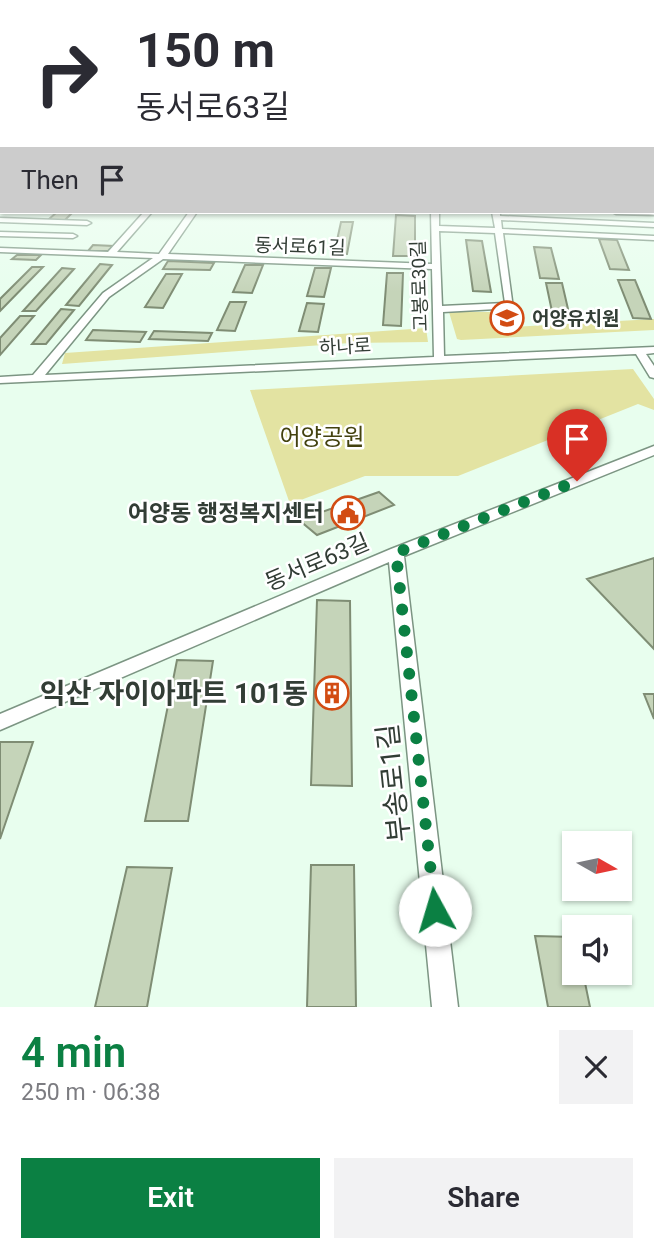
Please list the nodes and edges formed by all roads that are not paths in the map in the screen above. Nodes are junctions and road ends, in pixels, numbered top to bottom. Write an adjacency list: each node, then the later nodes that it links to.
1 (146, 214): 17 (street)
2 (192, 214): 18 (street)
3 (435, 214): 9 (street, 고봉로30길)
4 (610, 214): 7 (street)
5 (496, 215): 7 (street); 10 (street)
6 (0, 220): 12 (street)
7 (614, 223): 8 (street); 13 (street)
8 (654, 225)
9 (435, 228): 10 (street); 19 (street, 고봉로30길)
10 (499, 231): 13 (street); 20 (street)
11 (0, 234): 12 (street)
12 (73, 236): 16 (street)
13 (620, 237): 14 (street)
14 (654, 238)
15 (0, 250): 16 (street, 동서로61길)
16 (57, 253): 17 (street, 동서로61길)
17 (111, 254): 18 (street, 동서로61길)
18 (162, 256): 19 (street, 동서로61길); 25 (street)
19 (436, 267): 20 (street, 고봉로30길)
20 (436, 309): 23 (street, 고봉로30길)
21 (639, 351): 22 (street, 하나로); 23 (street, 하나로); 24 (street)
22 (654, 351)
23 (439, 359): 25 (street, 하나로)
24 (654, 375)
25 (37, 377): 26 (street, 하나로)
26 (0, 380)
27 (654, 450): 28 (street, 동서로63길)
28 (396, 553): 29 (street, 동서로63길); 30 (street, 부송로1길)
29 (0, 722)
30 (445, 1007)

